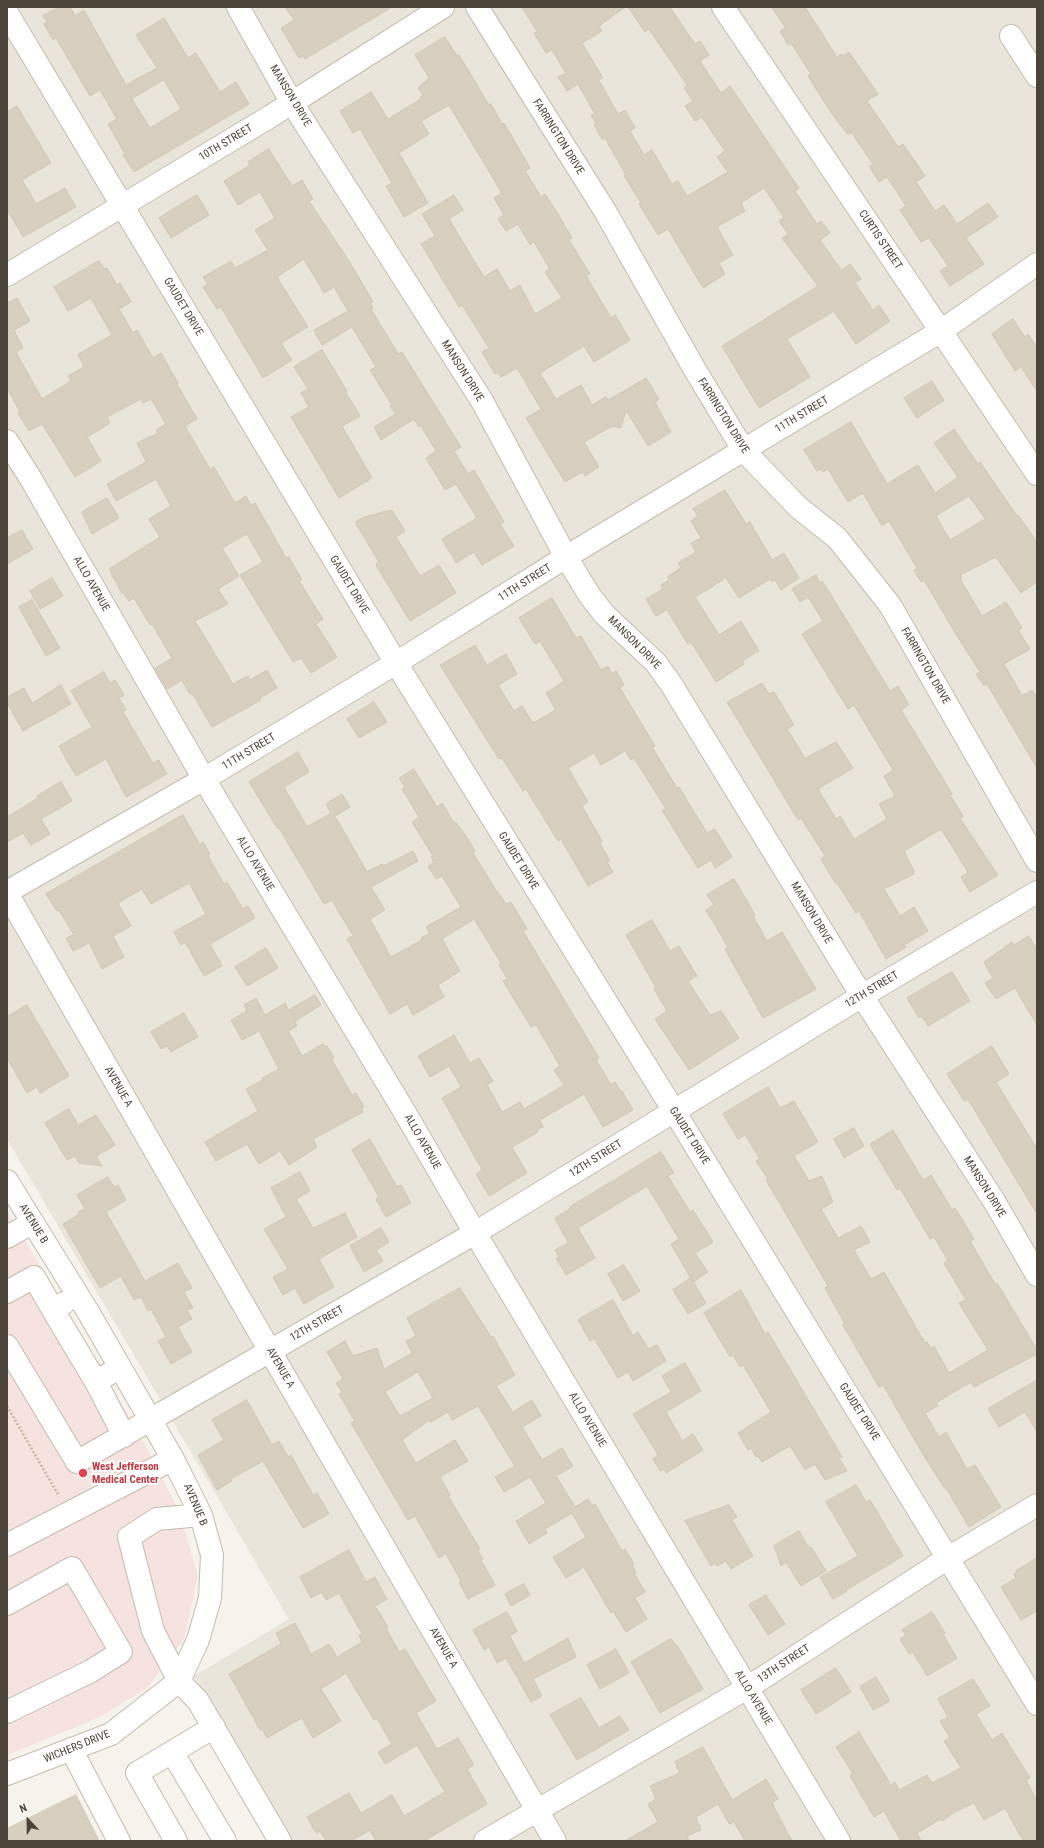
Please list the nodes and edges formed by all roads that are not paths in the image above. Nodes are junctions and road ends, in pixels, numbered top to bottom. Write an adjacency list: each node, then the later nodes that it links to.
1 (238, 7): 8 (street, MANSON DRIVE)
2 (443, 7): 8 (street, 10TH STREET)
3 (477, 7): 14 (street, FARRINGTON DRIVE)
4 (723, 7): 12 (street, CURTIS STREET)
5 (7, 14): 9 (street, GAUDET DRIVE)
6 (1011, 36): 7 (street)
7 (1037, 76)
8 (292, 103): 9 (street, 10TH STREET); 16 (street, MANSON DRIVE)
9 (123, 206): 11 (street, 10TH STREET); 17 (street, GAUDET DRIVE)
10 (1037, 264): 12 (street, 11TH STREET)
11 (7, 275)
12 (941, 331): 14 (street, 11TH STREET); 15 (street, CURTIS STREET)
13 (7, 441): 18 (street, ALLO AVENUE)
14 (744, 451): 16 (street, 11TH STREET); 19 (street, FARRINGTON DRIVE)
15 (1037, 474)
16 (566, 557): 17 (street, 11TH STREET); 22 (street, MANSON DRIVE)
17 (396, 663): 18 (street, 11TH STREET); 23 (street, GAUDET DRIVE)
18 (204, 780): 20 (street, 11TH STREET); 26 (street, ALLO AVENUE)
19 (1037, 861)
20 (7, 892): 33 (street, AVENUE A)
21 (1037, 892): 22 (street, 12TH STREET)
22 (862, 996): 23 (street, 12TH STREET); 28 (street, MANSON DRIVE)
23 (674, 1111): 26 (street, 12TH STREET); 42 (street, GAUDET DRIVE)
24 (7, 1181): 25 (street, AVENUE B)
25 (32, 1223): 27 (street); 30 (street, AVENUE B)
26 (475, 1233): 33 (street, 12TH STREET); 45 (street, ALLO AVENUE)
27 (7, 1237)
28 (1037, 1275)
29 (7, 1292): 31 (street)
30 (76, 1293): 31 (street); 34 (street, AVENUE B)
31 (52, 1310): 35 (street)
32 (7, 1346): 37 (street, 12TH STREET)
33 (270, 1351): 36 (street, 12TH STREET); 52 (street, AVENUE A)
34 (120, 1367): 35 (street); 36 (street, AVENUE B)
35 (96, 1382): 37 (street)
36 (151, 1421): 37 (street, 12TH STREET); 38 (street, AVENUE B)
37 (124, 1436)
38 (173, 1459): 40 (street, AVENUE B); 41 (street)
39 (1037, 1505): 42 (street, 13TH STREET)
40 (201, 1515): 44 (street, AVENUE B); 44 (street)
41 (7, 1545)
42 (948, 1558): 45 (street, 13TH STREET); 46 (street, GAUDET DRIVE)
43 (7, 1604): 47 (street)
44 (180, 1681): 48 (street); 49 (street, WICHERS DRIVE)
45 (747, 1688): 52 (street, 13TH STREET); 59 (street, ALLO AVENUE)
46 (1037, 1704)
47 (7, 1712)
48 (214, 1727): 50 (street); 56 (street)
49 (71, 1749): 51 (street, WICHERS DRIVE); 53 (street)
50 (172, 1752): 54 (street); 55 (street)
51 (7, 1774)
52 (538, 1811): 57 (street, 13TH STREET); 58 (street, AVENUE A)
53 (119, 1841)
54 (176, 1841)
55 (225, 1841)
56 (280, 1841)
57 (485, 1841)
58 (555, 1841)
59 (839, 1841)

